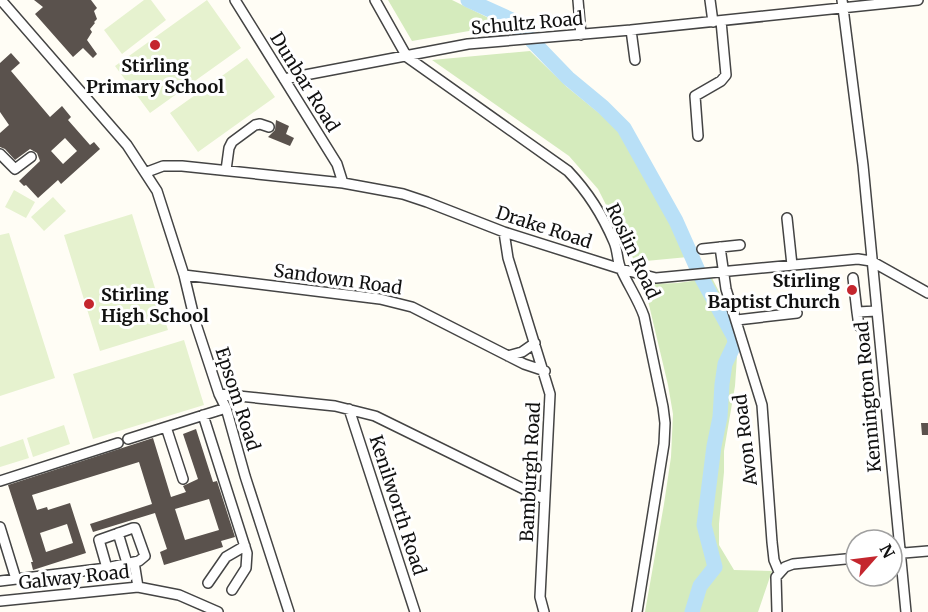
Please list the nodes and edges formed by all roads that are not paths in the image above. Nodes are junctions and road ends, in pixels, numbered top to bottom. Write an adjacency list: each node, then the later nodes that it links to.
1 (1, 0): 19 (street, Epsom Road)
2 (235, 0): 13 (street, Dunbar Road)
3 (375, 0): 11 (street, Roslin Road)
4 (578, 0): 10 (street)
5 (710, 0): 8 (street)
6 (918, 0): 7 (street, Schultz Road)
7 (843, 4): 8 (street, Schultz Road); 26 (street, Kennington Road)
8 (717, 22): 9 (street, Schultz Road); 15 (street)
9 (631, 30): 10 (street, Schultz Road); 12 (street)
10 (581, 34): 11 (street, Schultz Road)
11 (407, 57): 13 (street, Schultz Road); 28 (street, Roslin Road)
12 (635, 60)
13 (284, 79): 20 (street, Dunbar Road)
14 (269, 127): 18 (street)
15 (698, 136)
16 (0, 154): 17 (street)
17 (32, 157)
18 (226, 170): 19 (street, Drake Road); 20 (street, Drake Road)
19 (147, 172): 30 (street, Epsom Road)
20 (343, 183): 22 (street, Drake Road)
21 (787, 218): 27 (street)
22 (504, 232): 28 (street, Drake Road); 38 (street, Bamburgh Road)
23 (740, 245): 24 (street)
24 (720, 247): 25 (street); 29 (street, Avon Road)
25 (702, 249)
26 (871, 261): 27 (street, Drake Road); 32 (street, Drake Road); 33 (street, Kennington Road)
27 (792, 264): 29 (street, Drake Road)
28 (621, 269): 29 (street, Drake Road); 72 (street, Roslin Road)
29 (723, 271): 36 (street, Avon Road)
30 (184, 275): 39 (street, Sandown Road); 41 (street, Epsom Road)
31 (853, 278): 34 (street)
32 (928, 293)
33 (877, 311): 34 (street); 52 (street, Kennington Road)
34 (857, 312): 37 (street)
35 (797, 313): 36 (street)
36 (737, 320): 60 (street, Avon Road)
37 (859, 327)
38 (535, 343): 39 (street); 40 (street, Bamburgh Road)
39 (508, 356): 40 (street, Sandown Road)
40 (545, 371): 50 (street, Bamburgh Road)
41 (219, 394): 42 (street, Epsom Road); 43 (street)
42 (226, 408): 44 (street); 68 (street, Epsom Road)
43 (349, 409): 50 (street); 70 (street, Kenilworth Road)
44 (203, 415): 45 (street); 54 (street)
45 (166, 427): 46 (street); 48 (street)
46 (128, 439)
47 (118, 443): 49 (street)
48 (183, 479)
49 (0, 481)
50 (544, 499): 71 (street, Bamburgh Road)
51 (0, 527): 61 (street)
52 (894, 528)
53 (118, 533): 58 (street); 58 (street); 59 (street)
54 (245, 546): 63 (street); 66 (street)
55 (928, 551): 56 (street)
56 (904, 553)
57 (844, 559): 60 (street)
58 (131, 563): 59 (street); 64 (street)
59 (107, 568): 61 (street)
60 (782, 570): 73 (street, Avon Road)
61 (16, 579): 62 (street)
62 (0, 581)
63 (208, 583)
64 (138, 587): 67 (street, Galway Road); 69 (street, Galway Road)
65 (902, 588): 74 (street, Kennington Road)
66 (232, 590)
67 (0, 601)
68 (288, 611)
69 (218, 612)
70 (415, 612)
71 (544, 612)
72 (637, 612)
73 (777, 612)
74 (906, 612)

